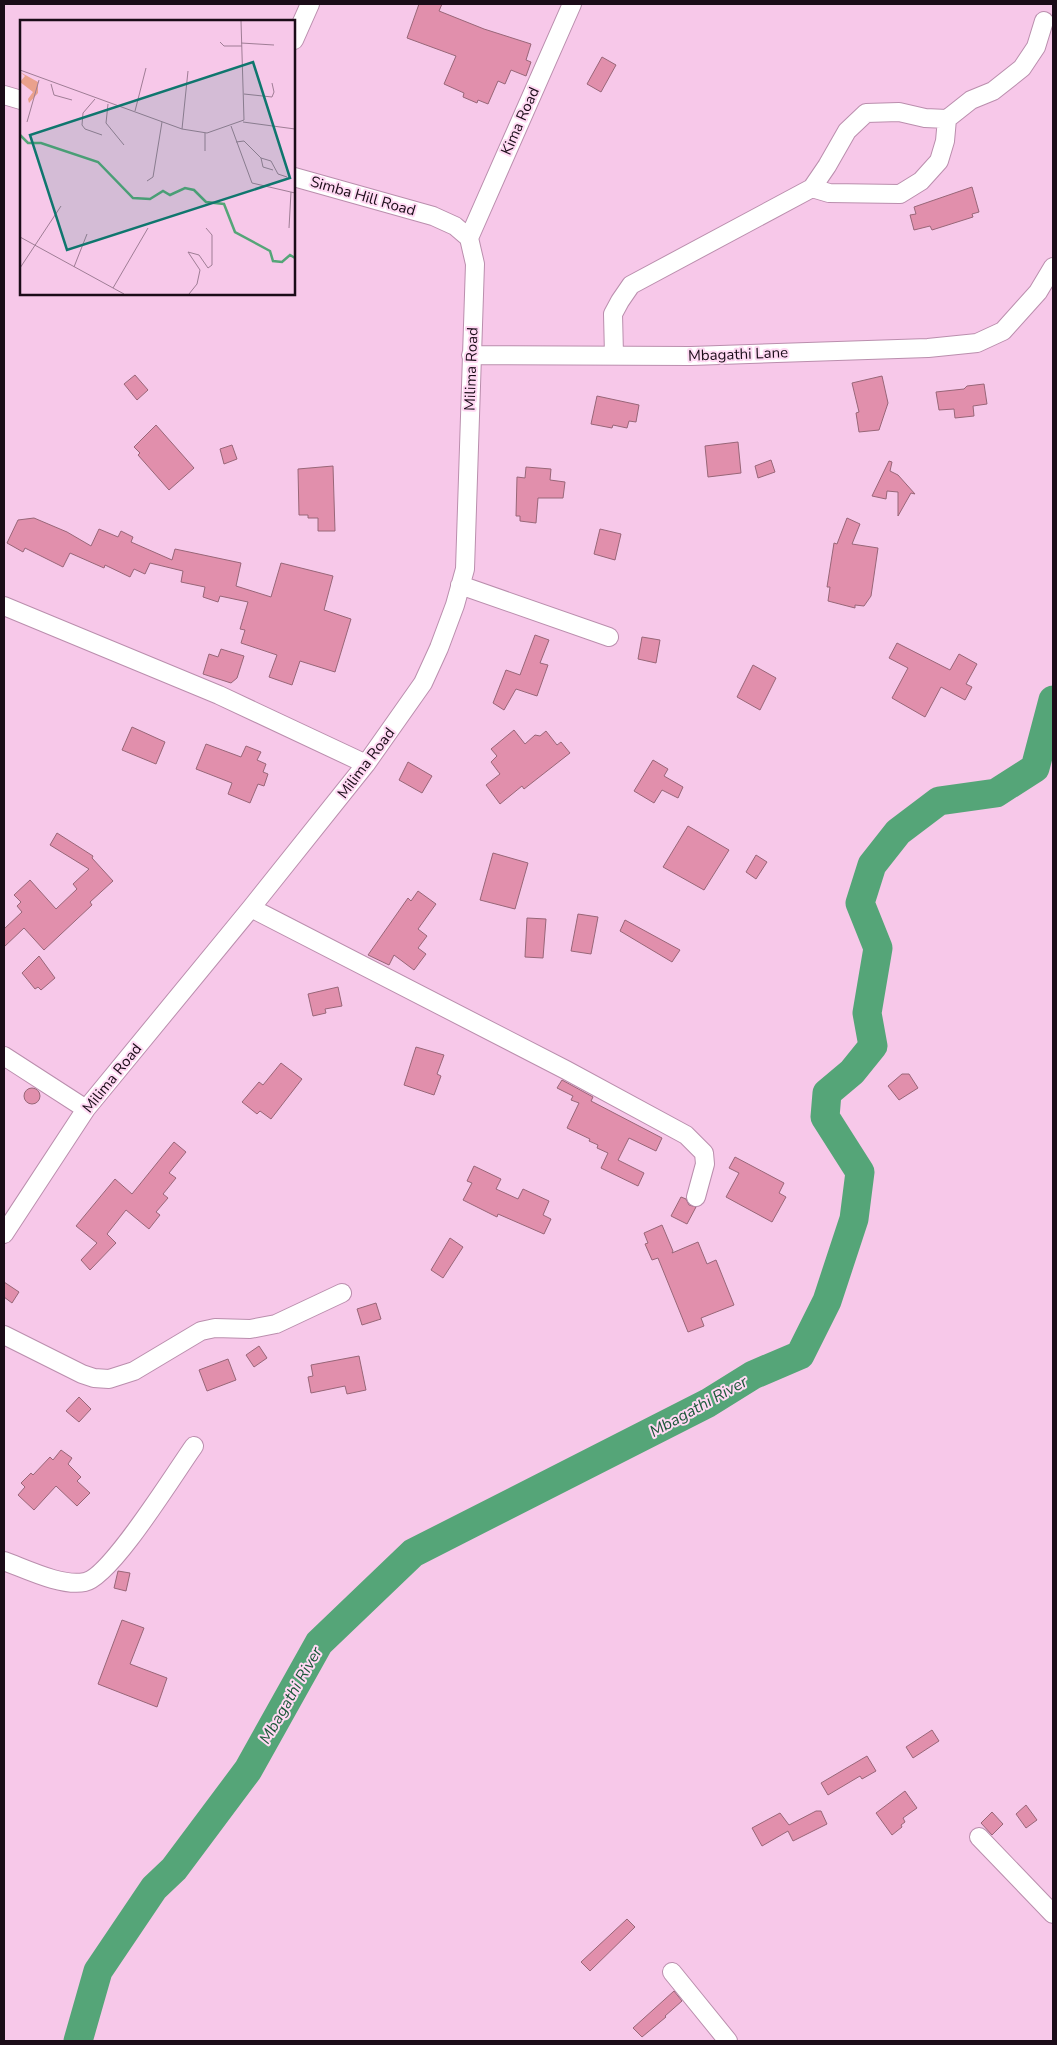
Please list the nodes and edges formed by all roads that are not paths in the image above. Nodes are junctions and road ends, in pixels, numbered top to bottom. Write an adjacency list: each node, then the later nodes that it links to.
1 (310, 4): 4 (street)
2 (572, 4): 10 (street, Kima Road)
3 (1044, 21): 7 (street)
4 (295, 38)
5 (4, 95): 6 (street)
6 (20, 100)
7 (947, 119): 9 (street); 9 (street)
8 (295, 176): 10 (street, Simba Hill Road)
9 (812, 188): 13 (street)
10 (469, 238): 12 (street, Milima Road)
11 (1053, 267): 13 (street, Mbagathi Lane)
12 (471, 355): 13 (street, Mbagathi Lane); 14 (street, Milima Road)
13 (614, 355)
14 (460, 586): 16 (street); 17 (street, Milima Road)
15 (4, 606): 17 (street)
16 (609, 637)
17 (366, 764): 18 (street, Milima Road)
18 (251, 908): 20 (street, Milima Road); 21 (street)
19 (4, 1056): 20 (street)
20 (86, 1108): 22 (street, Milima Road)
21 (696, 1197)
22 (4, 1234)
23 (342, 1293): 24 (street)
24 (4, 1335)
25 (194, 1446): 26 (street)
26 (4, 1561)
27 (980, 1837): 28 (street)
28 (1053, 1914)
29 (672, 1972): 30 (street)
30 (728, 2041)

